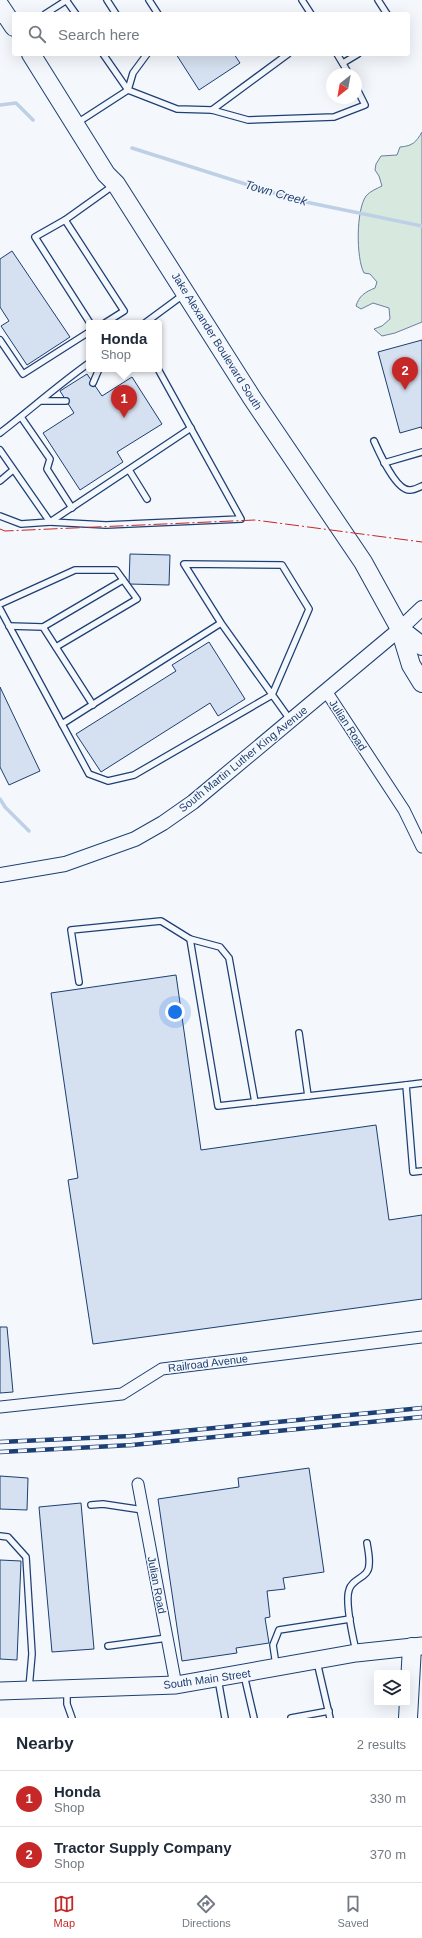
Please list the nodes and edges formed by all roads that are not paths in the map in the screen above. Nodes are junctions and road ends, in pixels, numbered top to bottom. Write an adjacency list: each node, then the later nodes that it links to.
1 (67, 0): 7 (lane); 8 (lane)
2 (107, 0): 9 (lane)
3 (149, 0): 10 (lane)
4 (302, 0): 11 (lane)
5 (378, 0): 12 (lane)
6 (0, 6): 13 (highway)
7 (48, 12)
8 (75, 12)
9 (115, 12)
10 (157, 12)
11 (310, 12)
12 (386, 12)
13 (12, 24)
14 (32, 56): 25 (highway, Jake Alexander Boulevard South)
15 (104, 56): 22 (lane)
16 (144, 56): 22 (lane)
17 (285, 56): 24 (lane)
18 (338, 56): 20 (lane)
19 (355, 56): 20 (lane)
20 (343, 63): 21 (lane)
21 (346, 68)
22 (128, 90): 24 (lane); 25 (lane)
23 (362, 98): 24 (lane)
24 (212, 110)
25 (75, 124): 26 (highway, Jake Alexander Boulevard South)
26 (116, 184): 27 (lane); 28 (highway, Jake Alexander Boulevard South)
27 (65, 220): 29 (lane); 30 (lane)
28 (185, 293): 31 (lane); 62 (highway, Jake Alexander Boulevard South)
29 (88, 320)
30 (110, 320)
31 (148, 320)
32 (86, 334): 33 (lane)
33 (0, 340)
34 (86, 365): 38 (lane)
35 (98, 372): 37 (lane)
36 (160, 372): 41 (lane)
37 (93, 383)
38 (42, 400): 39 (lane); 40 (lane)
39 (66, 401)
40 (20, 417): 42 (lane); 52 (lane)
41 (191, 428): 48 (lane); 54 (lane)
42 (0, 433)
43 (374, 441): 46 (lane)
44 (0, 450): 47 (lane)
45 (422, 452): 46 (lane)
46 (384, 463): 50 (lane)
47 (13, 470): 49 (lane); 54 (lane)
48 (129, 470): 51 (lane); 52 (lane)
49 (0, 481)
50 (422, 486)
51 (147, 499)
52 (72, 508): 54 (lane)
53 (0, 516): 54 (lane)
54 (50, 522)
55 (123, 580): 56 (lane); 61 (lane); 64 (lane)
56 (0, 604)
57 (422, 608): 62 (street, Julian Road)
58 (0, 609): 60 (lane)
59 (221, 623): 67 (lane); 67 (lane); 68 (lane)
60 (9, 626): 61 (lane); 70 (lane)
61 (43, 627): 64 (lane)
62 (400, 630): 63 (highway, Jake Alexander Boulevard South); 65 (highway, Jake Alexander Boulevard South); 66 (street, Julian Road)
63 (422, 646)
64 (56, 647): 68 (lane)
65 (422, 683)
66 (326, 691): 69 (street, South Martin Luther King Avenue); 71 (street, Julian Road)
67 (272, 695): 69 (lane); 70 (lane)
68 (93, 705): 70 (lane)
69 (291, 721): 72 (street, South Martin Luther King Avenue)
70 (62, 724)
71 (422, 847)
72 (0, 875)
73 (190, 939): 74 (lane); 79 (lane); 79 (lane)
74 (79, 982)
75 (299, 1033): 78 (lane)
76 (422, 1084): 77 (lane)
77 (406, 1085): 78 (lane); 80 (lane)
78 (308, 1096): 79 (lane)
79 (254, 1102)
80 (422, 1171)
81 (422, 1337): 82 (street, Railroad Avenue)
82 (0, 1407)
83 (138, 1484): 85 (street, Julian Road)
84 (91, 1505): 85 (lane)
85 (143, 1510): 89 (street, Julian Road)
86 (0, 1536): 101 (lane)
87 (367, 1543): 88 (lane)
88 (350, 1619): 92 (lane); 95 (lane)
89 (167, 1638): 91 (lane); 98 (street, Julian Road)
90 (419, 1645): 92 (main road, South Main Street); 94 (highway); 108 (highway)
91 (108, 1646)
92 (356, 1654): 93 (main road, South Main Street)
93 (317, 1661): 95 (main road, South Main Street); 102 (lane)
94 (422, 1662)
95 (276, 1668): 96 (main road, South Main Street)
96 (244, 1674): 97 (main road, South Main Street); 105 (lane)
97 (218, 1678): 98 (main road, South Main Street); 104 (lane)
98 (176, 1686): 99 (main road, South Main Street)
99 (67, 1688): 101 (main road, South Main Street); 103 (lane)
100 (0, 1690): 101 (main road, South Main Street)
101 (28, 1690)
102 (329, 1711): 106 (lane); 107 (lane)
103 (72, 1718)
104 (225, 1718)
105 (254, 1718)
106 (291, 1718)
107 (330, 1718)
108 (408, 1718)

